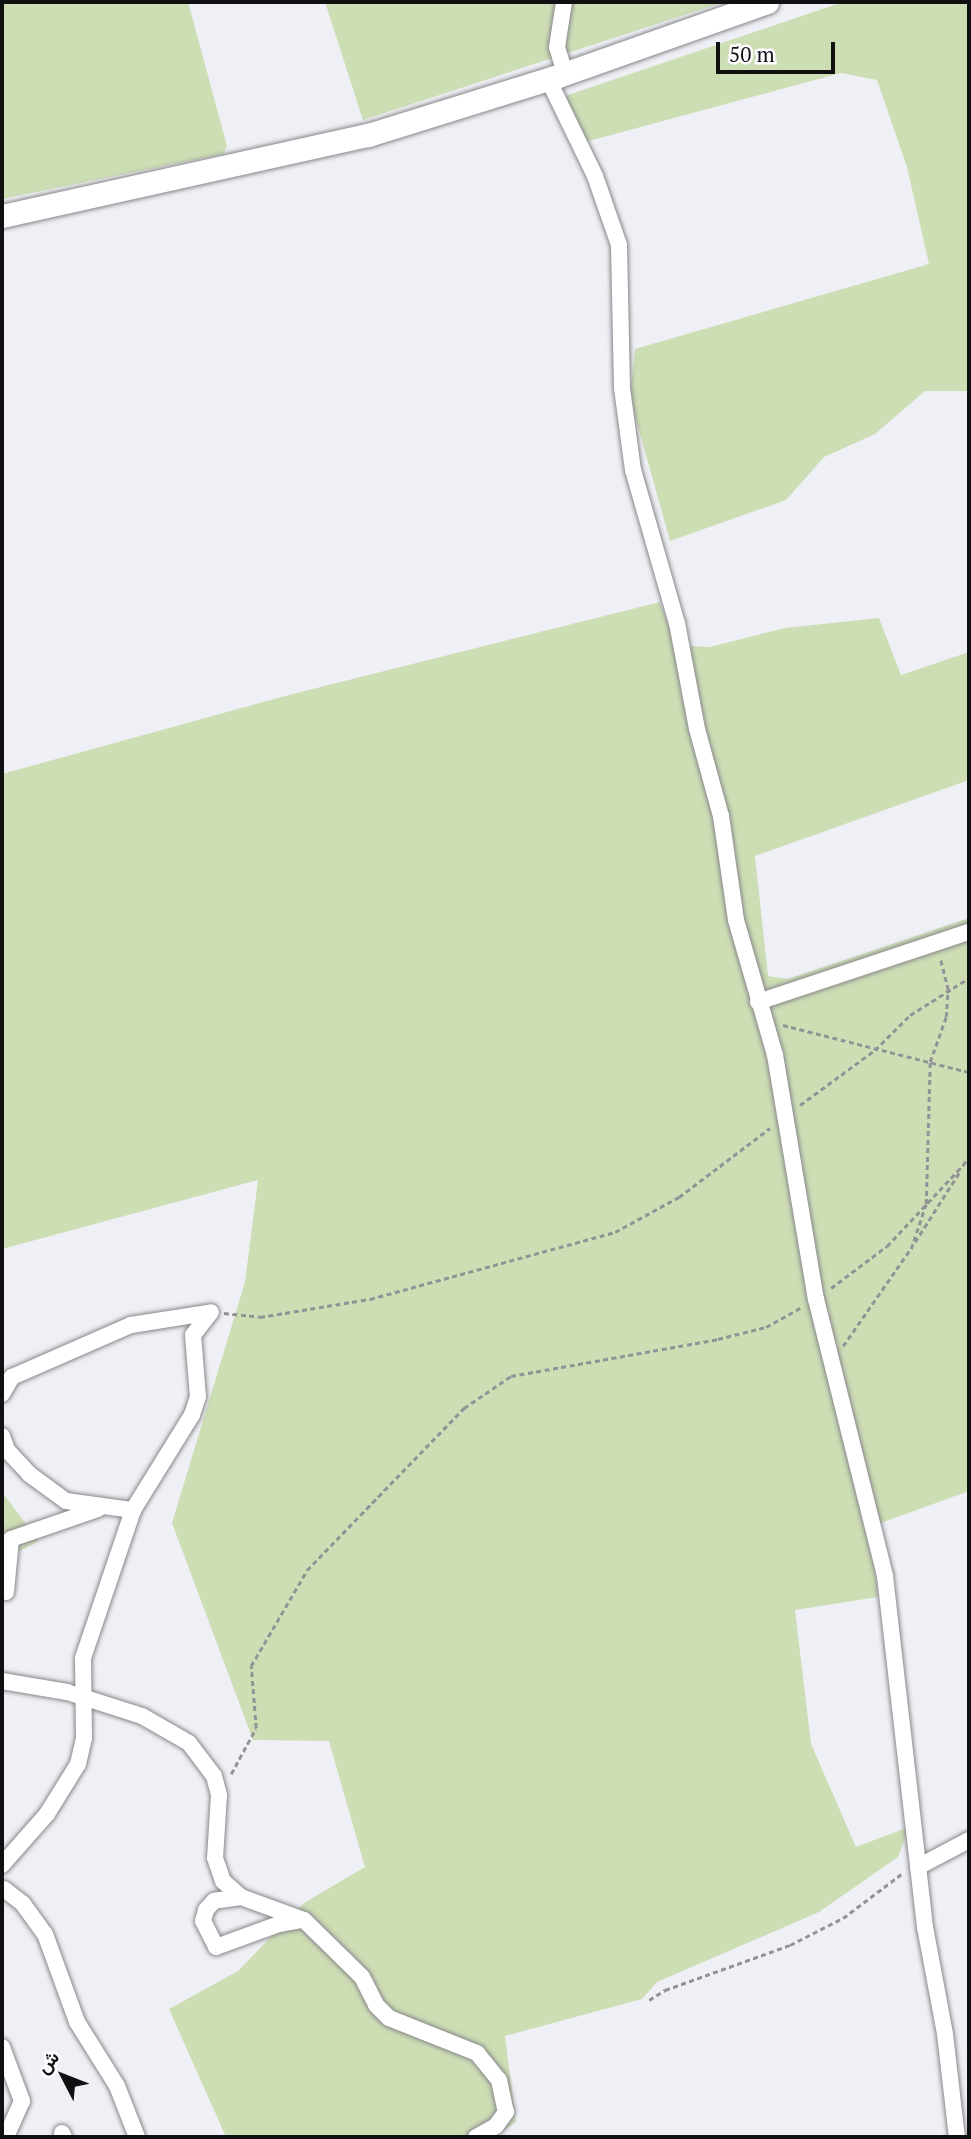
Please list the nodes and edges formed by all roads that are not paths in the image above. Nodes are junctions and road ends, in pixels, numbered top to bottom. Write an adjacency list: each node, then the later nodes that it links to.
1 (564, 2): 3 (street)
2 (767, 2): 3 (street)
3 (556, 76): 4 (street); 6 (street)
4 (2, 216)
5 (969, 932): 6 (street)
6 (758, 1002): 18 (street)
7 (7, 1376): 8 (street); 11 (street)
8 (2, 1394)
9 (2, 1436): 10 (street)
10 (98, 1509): 11 (street); 12 (street)
11 (133, 1510): 15 (street)
12 (6, 1541): 13 (street)
13 (6, 1591)
14 (2, 1681): 15 (street)
15 (82, 1697): 17 (street); 20 (street)
16 (969, 1840): 18 (street)
17 (2, 1865): 19 (street)
18 (918, 1867): 26 (street)
19 (3, 1894): 24 (street)
20 (241, 1897): 21 (street); 21 (street)
21 (303, 1920): 25 (street)
22 (2, 2047): 23 (street)
23 (6, 2137)
24 (137, 2137)
25 (476, 2137)
26 (957, 2137)

